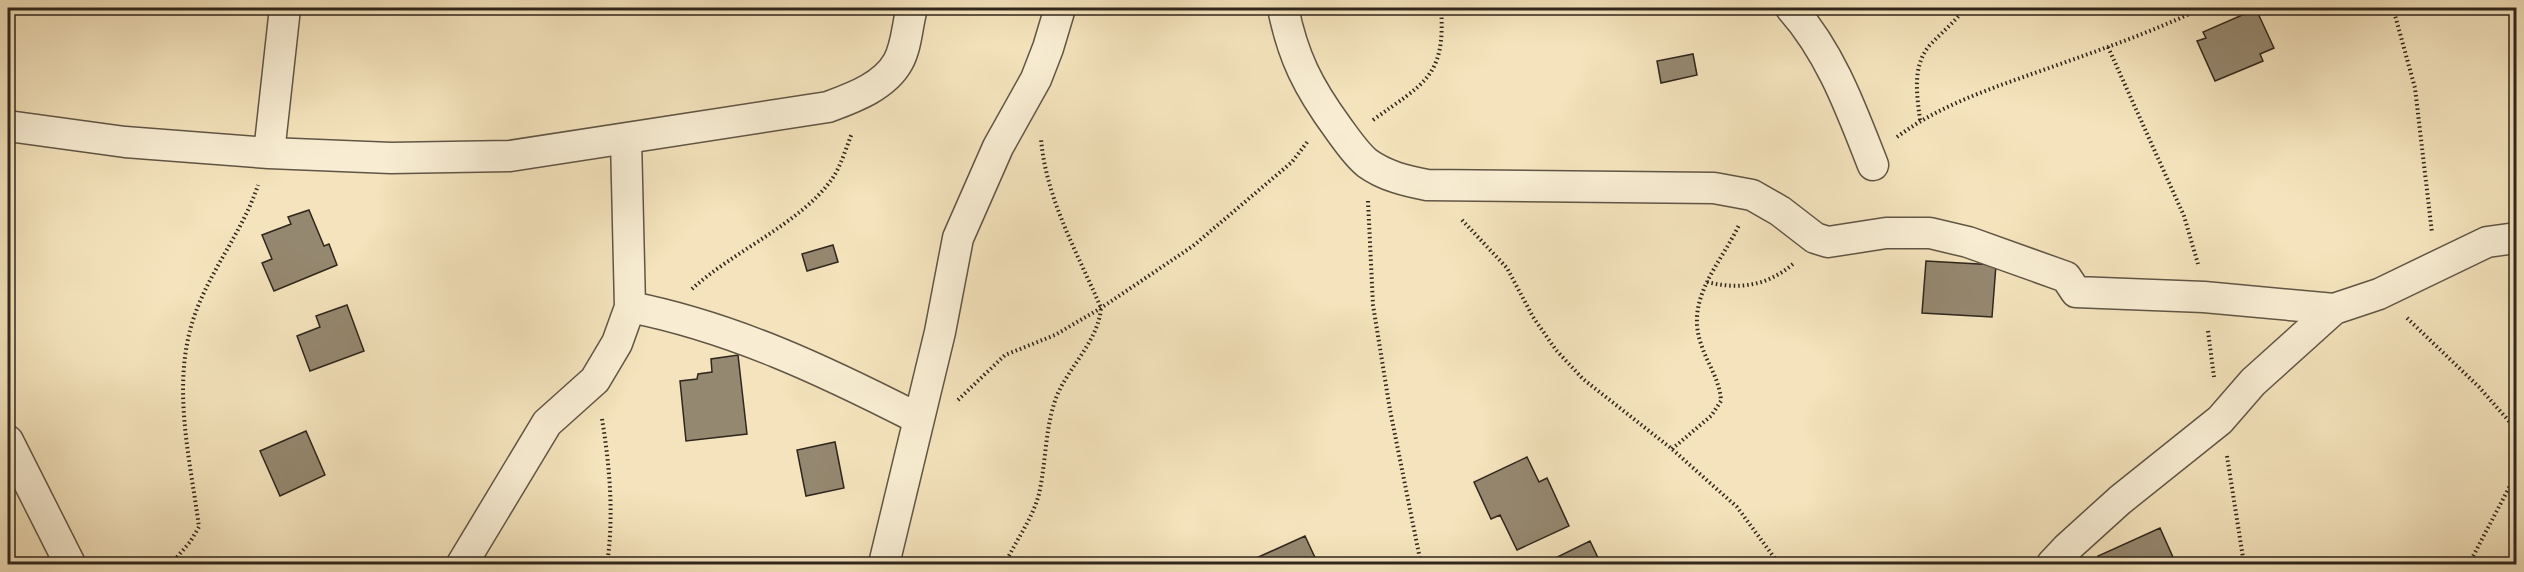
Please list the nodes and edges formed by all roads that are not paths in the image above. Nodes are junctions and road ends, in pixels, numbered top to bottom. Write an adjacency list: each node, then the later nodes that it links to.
1 (285, 8): 8 (street)
2 (912, 8): 7 (street)
3 (1057, 8): 13 (street)
4 (1283, 8): 12 (street)
5 (1791, 8): 9 (street)
6 (8, 126): 8 (street)
7 (626, 139): 8 (street); 11 (street)
8 (269, 153)
9 (1873, 165)
10 (2517, 238): 12 (street)
11 (630, 308): 13 (street); 16 (street)
12 (2334, 309): 18 (street)
13 (916, 428): 17 (street)
14 (8, 441): 15 (street)
15 (70, 564)
16 (462, 564)
17 (884, 564)
18 (2052, 564)

